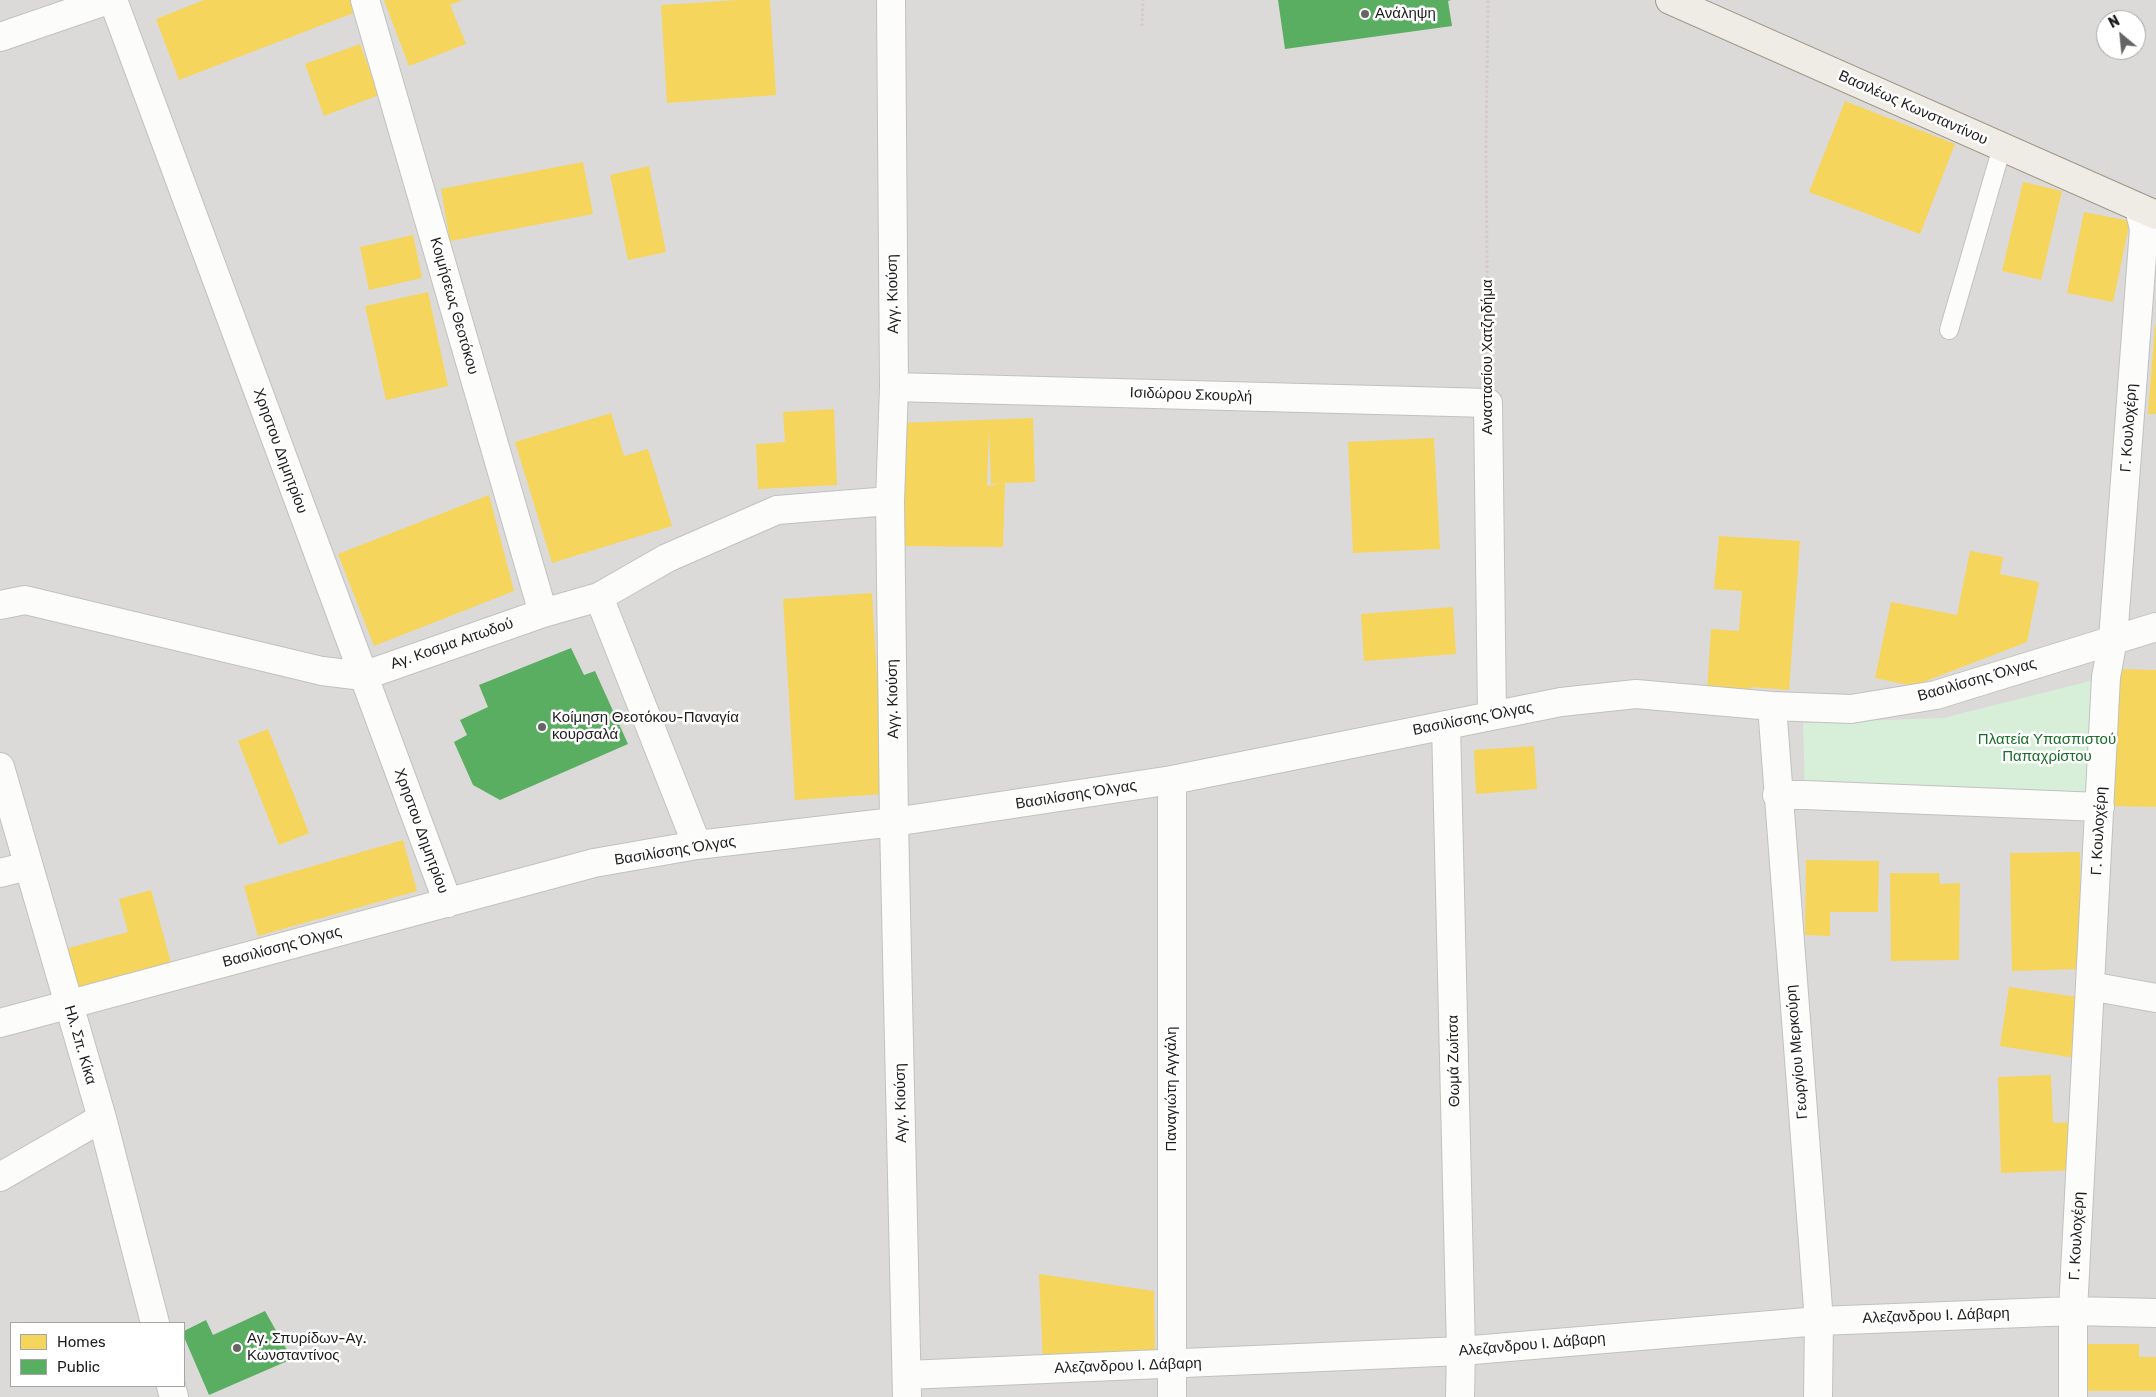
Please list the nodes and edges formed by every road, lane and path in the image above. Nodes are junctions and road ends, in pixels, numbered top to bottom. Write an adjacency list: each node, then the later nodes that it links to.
1 (108, 0): 9 (street)
2 (113, 0): 21 (street, Χρηστου Δημητρίου)
3 (365, 0): 18 (street, Κοιμήσεως Θεοτόκου)
4 (891, 0): 13 (street, Αγγ. Κιούση)
5 (1143, 0): 8 (path)
6 (1488, 0): 14 (path, Αναστασίου Χατζηδήμα)
7 (1670, 0): 10 (main road, Βασιλέως Κωνσταντίνου)
8 (1142, 26)
9 (0, 37)
10 (2002, 147): 11 (main road, Βασιλέως Κωνσταντίνου); 12 (lane)
11 (2148, 212): 20 (street, Γ. Κουλοχέρη)
12 (1949, 330)
13 (894, 387): 14 (street, Ισιδώρου Σκουρλή); 15 (street, Αγγ. Κιούση)
14 (1488, 403): 23 (street, Αναστασίου Χατζηδήμα)
15 (890, 501): 16 (street, Αγ. Κοσμα Αιτωδού); 29 (street, Αγγ. Κιούση)
16 (599, 597): 18 (street, Αγ. Κοσμα Αιτωδού); 30 (street)
17 (0, 605): 21 (street, Αγ. Κοσμα Αιτωδού)
18 (543, 613): 21 (street, Αγ. Κοσμα Αιτωδού)
19 (2156, 627): 20 (street, Βασιλίσσης Όλγας)
20 (2114, 639): 22 (street, Βασιλίσσης Όλγας); 28 (street, Γ. Κουλοχέρη)
21 (363, 676): 33 (street, Χρηστου Δημητρίου)
22 (1772, 706): 23 (street, Βασιλίσσης Όλγας); 27 (street, Γεωργίου Μερκούρη)
23 (1492, 715): 24 (street, Βασιλίσσης Όλγας)
24 (1446, 725): 26 (street, Βασιλίσσης Όλγας); 44 (street, Θωμά Ζωίτσα)
25 (0, 767): 31 (street, Ηλ. Σπ. Κίκα)
26 (1172, 780): 29 (street, Βασιλίσσης Όλγας); 45 (street, Παναγιώτη Αγγάλη)
27 (1777, 795): 28 (street); 42 (street, Γεωργίου Μερκούρη)
28 (2100, 807): 34 (street, Γ. Κουλοχέρη)
29 (894, 822): 30 (street, Βασιλίσσης Όλγας); 46 (street, Αγγ. Κιούση)
30 (698, 846): 33 (street, Βασιλίσσης Όλγας)
31 (28, 866): 32 (street); 36 (street, Ηλ. Σπ. Κίκα)
32 (0, 873)
33 (448, 903): 36 (street, Βασιλίσσης Όλγας)
34 (2090, 986): 35 (street); 40 (street, Γ. Κουλοχέρη)
35 (2156, 998)
36 (69, 1004): 37 (street, Βασιλίσσης Όλγας); 38 (street, Ηλ. Σπ. Κίκα)
37 (0, 1023)
38 (102, 1118): 39 (street); 43 (street, Ηλ. Σπ. Κίκα)
39 (0, 1177)
40 (2073, 1311): 41 (street, Αλεζανδρου Ι. Δάβαρη); 42 (street, Αλεζανδρου Ι. Δάβαρη); 50 (street, Γ. Κουλοχέρη)
41 (2156, 1313)
42 (1819, 1321): 44 (street, Αλεζανδρου Ι. Δάβαρη); 49 (street, Γεωργίου Μερκούρη)
43 (155, 1322)
44 (1461, 1351): 45 (street, Αλεζανδρου Ι. Δάβαρη); 48 (street, Θωμά Ζωίτσα)
45 (1172, 1364): 46 (street, Αλεζανδρου Ι. Δάβαρη); 47 (street, Παναγιώτη Αγγάλη)
46 (907, 1386)
47 (1172, 1397)
48 (1460, 1397)
49 (1818, 1397)
50 (2072, 1397)

